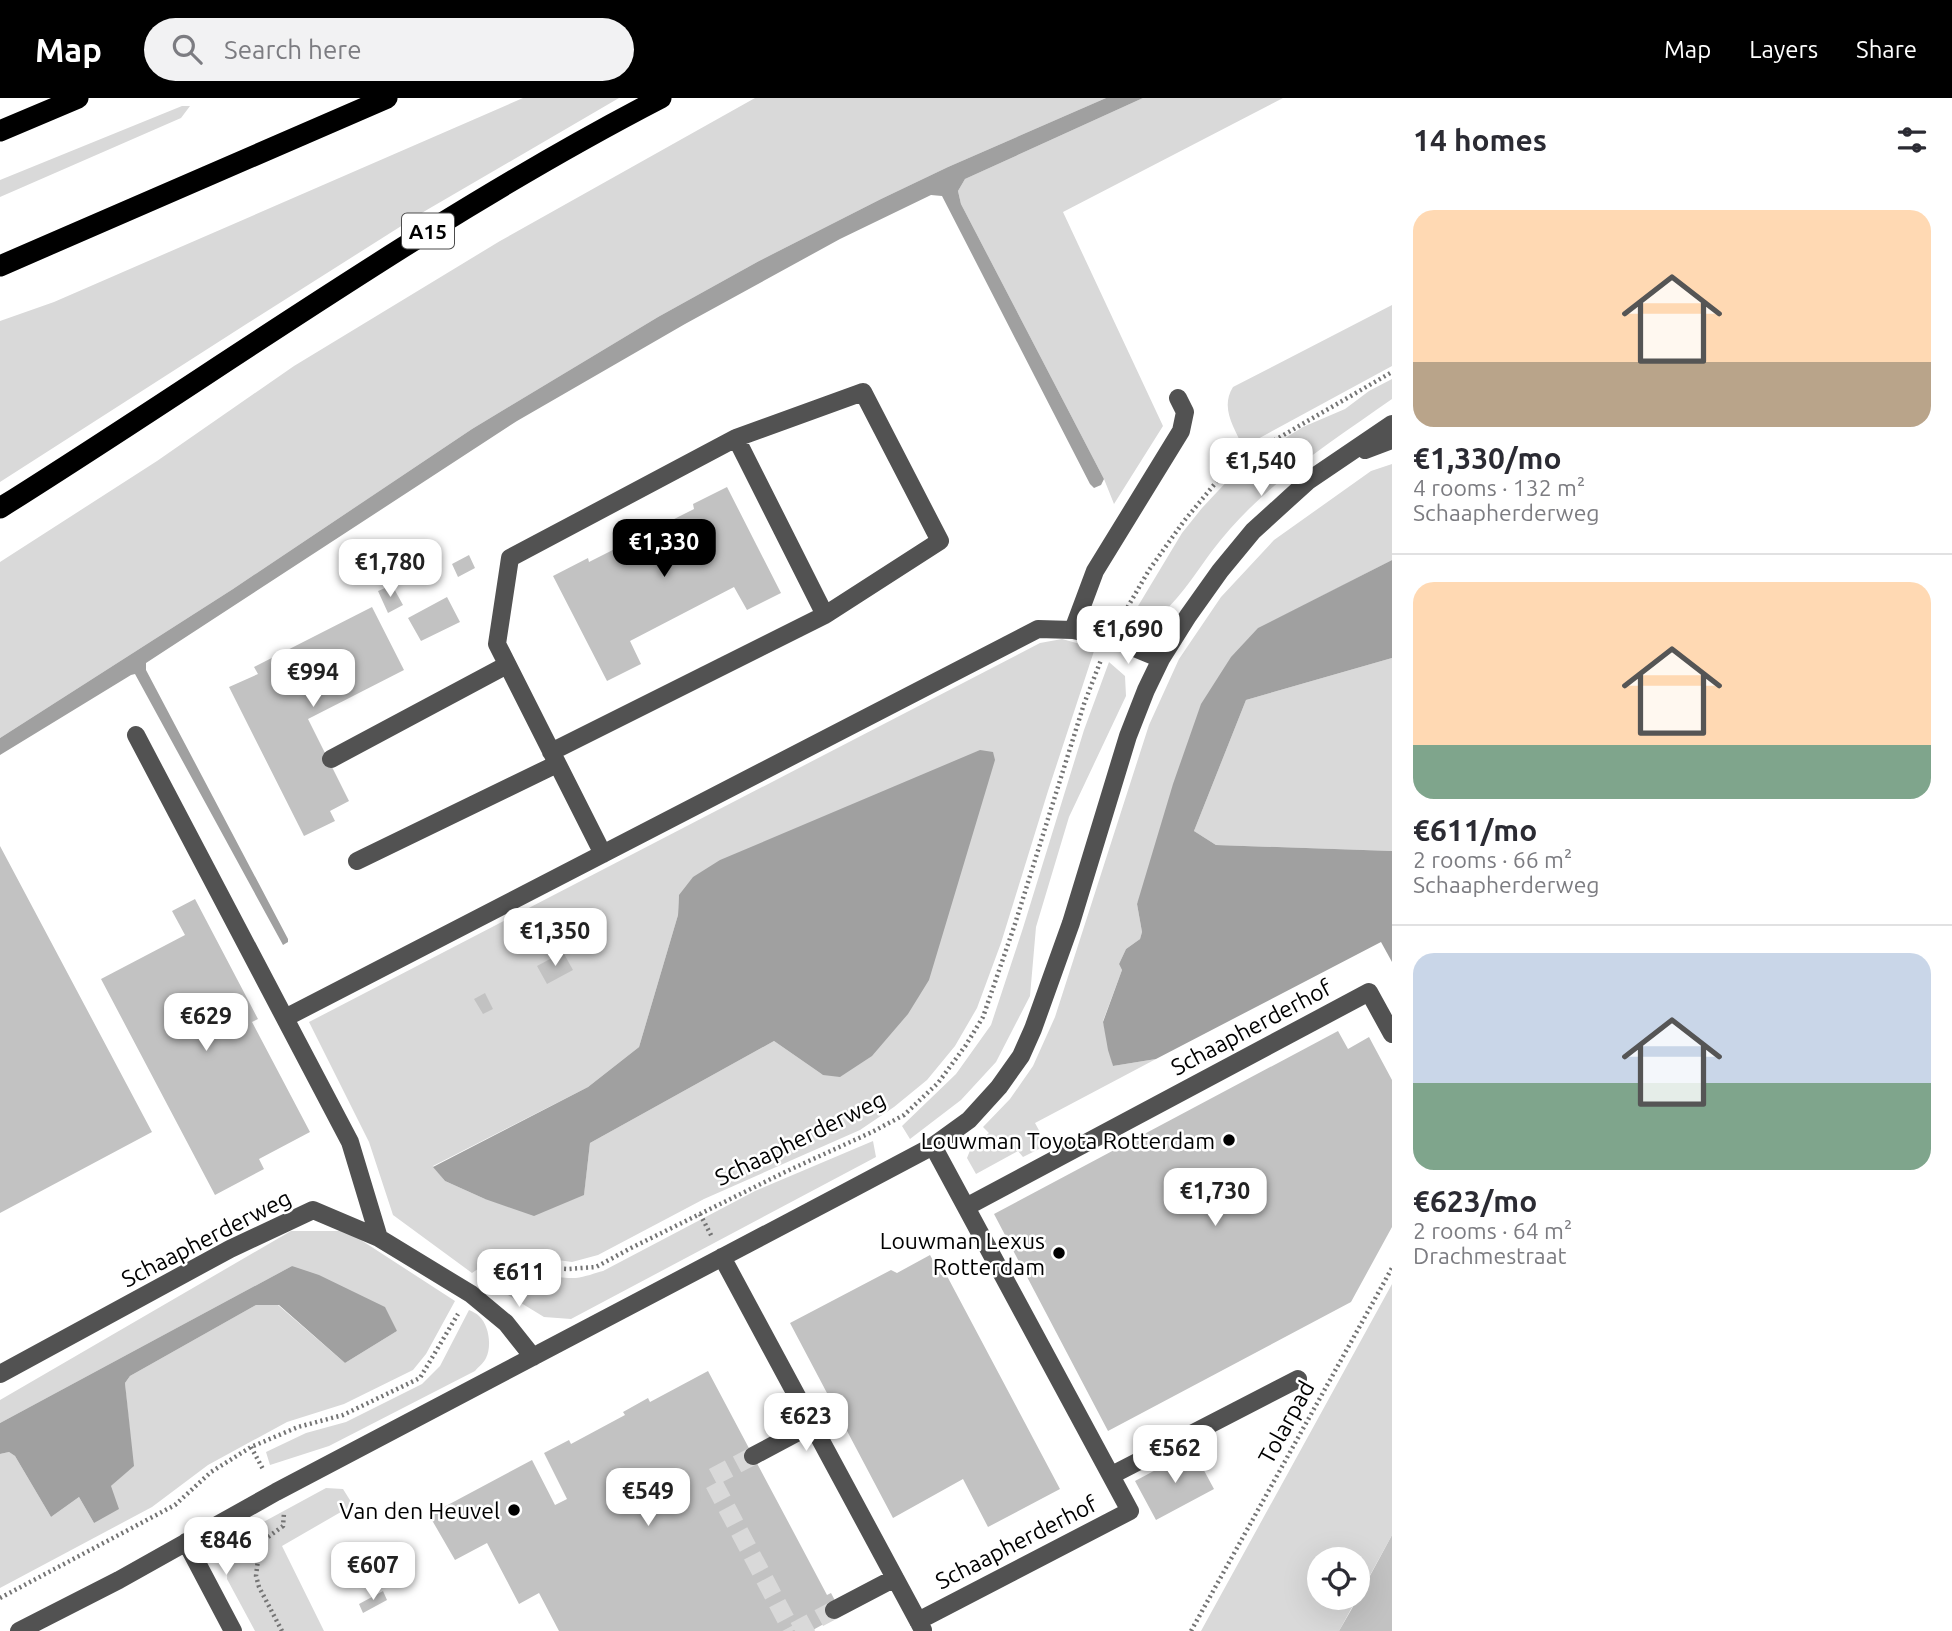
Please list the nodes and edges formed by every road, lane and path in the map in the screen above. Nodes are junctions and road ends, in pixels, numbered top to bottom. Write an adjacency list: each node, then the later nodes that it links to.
1 (78, 98): 4 (highway)
2 (387, 98): 5 (highway)
3 (662, 98): 12 (highway, A15)
4 (0, 131)
5 (0, 266)
6 (1392, 372): 15 (path, Schaapherderweg)
7 (1178, 398): 14 (street)
8 (1392, 424): 11 (street)
9 (736, 438): 13 (street); 13 (street); 17 (street)
10 (1392, 440): 11 (street)
11 (1336, 461): 16 (street)
12 (0, 508)
13 (825, 615): 19 (street)
14 (1073, 630): 15 (street); 21 (street)
15 (1110, 638): 16 (street); 30 (path, Schaapherderweg)
16 (1161, 659): 25 (street)
17 (507, 665): 19 (street); 20 (street)
18 (136, 735): 23 (street)
19 (554, 758): 21 (street); 22 (street)
20 (331, 759)
21 (603, 854): 23 (street)
22 (357, 861)
23 (285, 1018): 27 (street)
24 (1392, 1034): 26 (street, Schaapherderhof)
25 (933, 1146): 26 (street, Schaapherderhof); 28 (street)
26 (966, 1207): 37 (street, Schaapherderhof)
27 (379, 1238): 30 (street, Schaapherderweg); 32 (street, Schaapherderweg)
28 (722, 1256): 31 (street); 34 (street)
29 (1392, 1268): 47 (path, Tolarpad)
30 (471, 1294): 31 (street, Schaapherderweg); 35 (path, Schaapherderweg)
31 (533, 1357): 38 (street)
32 (0, 1374)
33 (1297, 1378): 37 (street)
34 (813, 1424): 36 (street); 40 (street)
35 (251, 1447): 38 (path); 41 (path, Schaapherderweg)
36 (753, 1456)
37 (1112, 1475): 43 (street, Schaapherderhof)
38 (275, 1492): 39 (street); 46 (path)
39 (186, 1542): 44 (street); 45 (street)
40 (895, 1578): 42 (street); 43 (street)
41 (0, 1598)
42 (834, 1610)
43 (920, 1626)
44 (19, 1631)
45 (233, 1631)
46 (282, 1631)
47 (1191, 1631)

